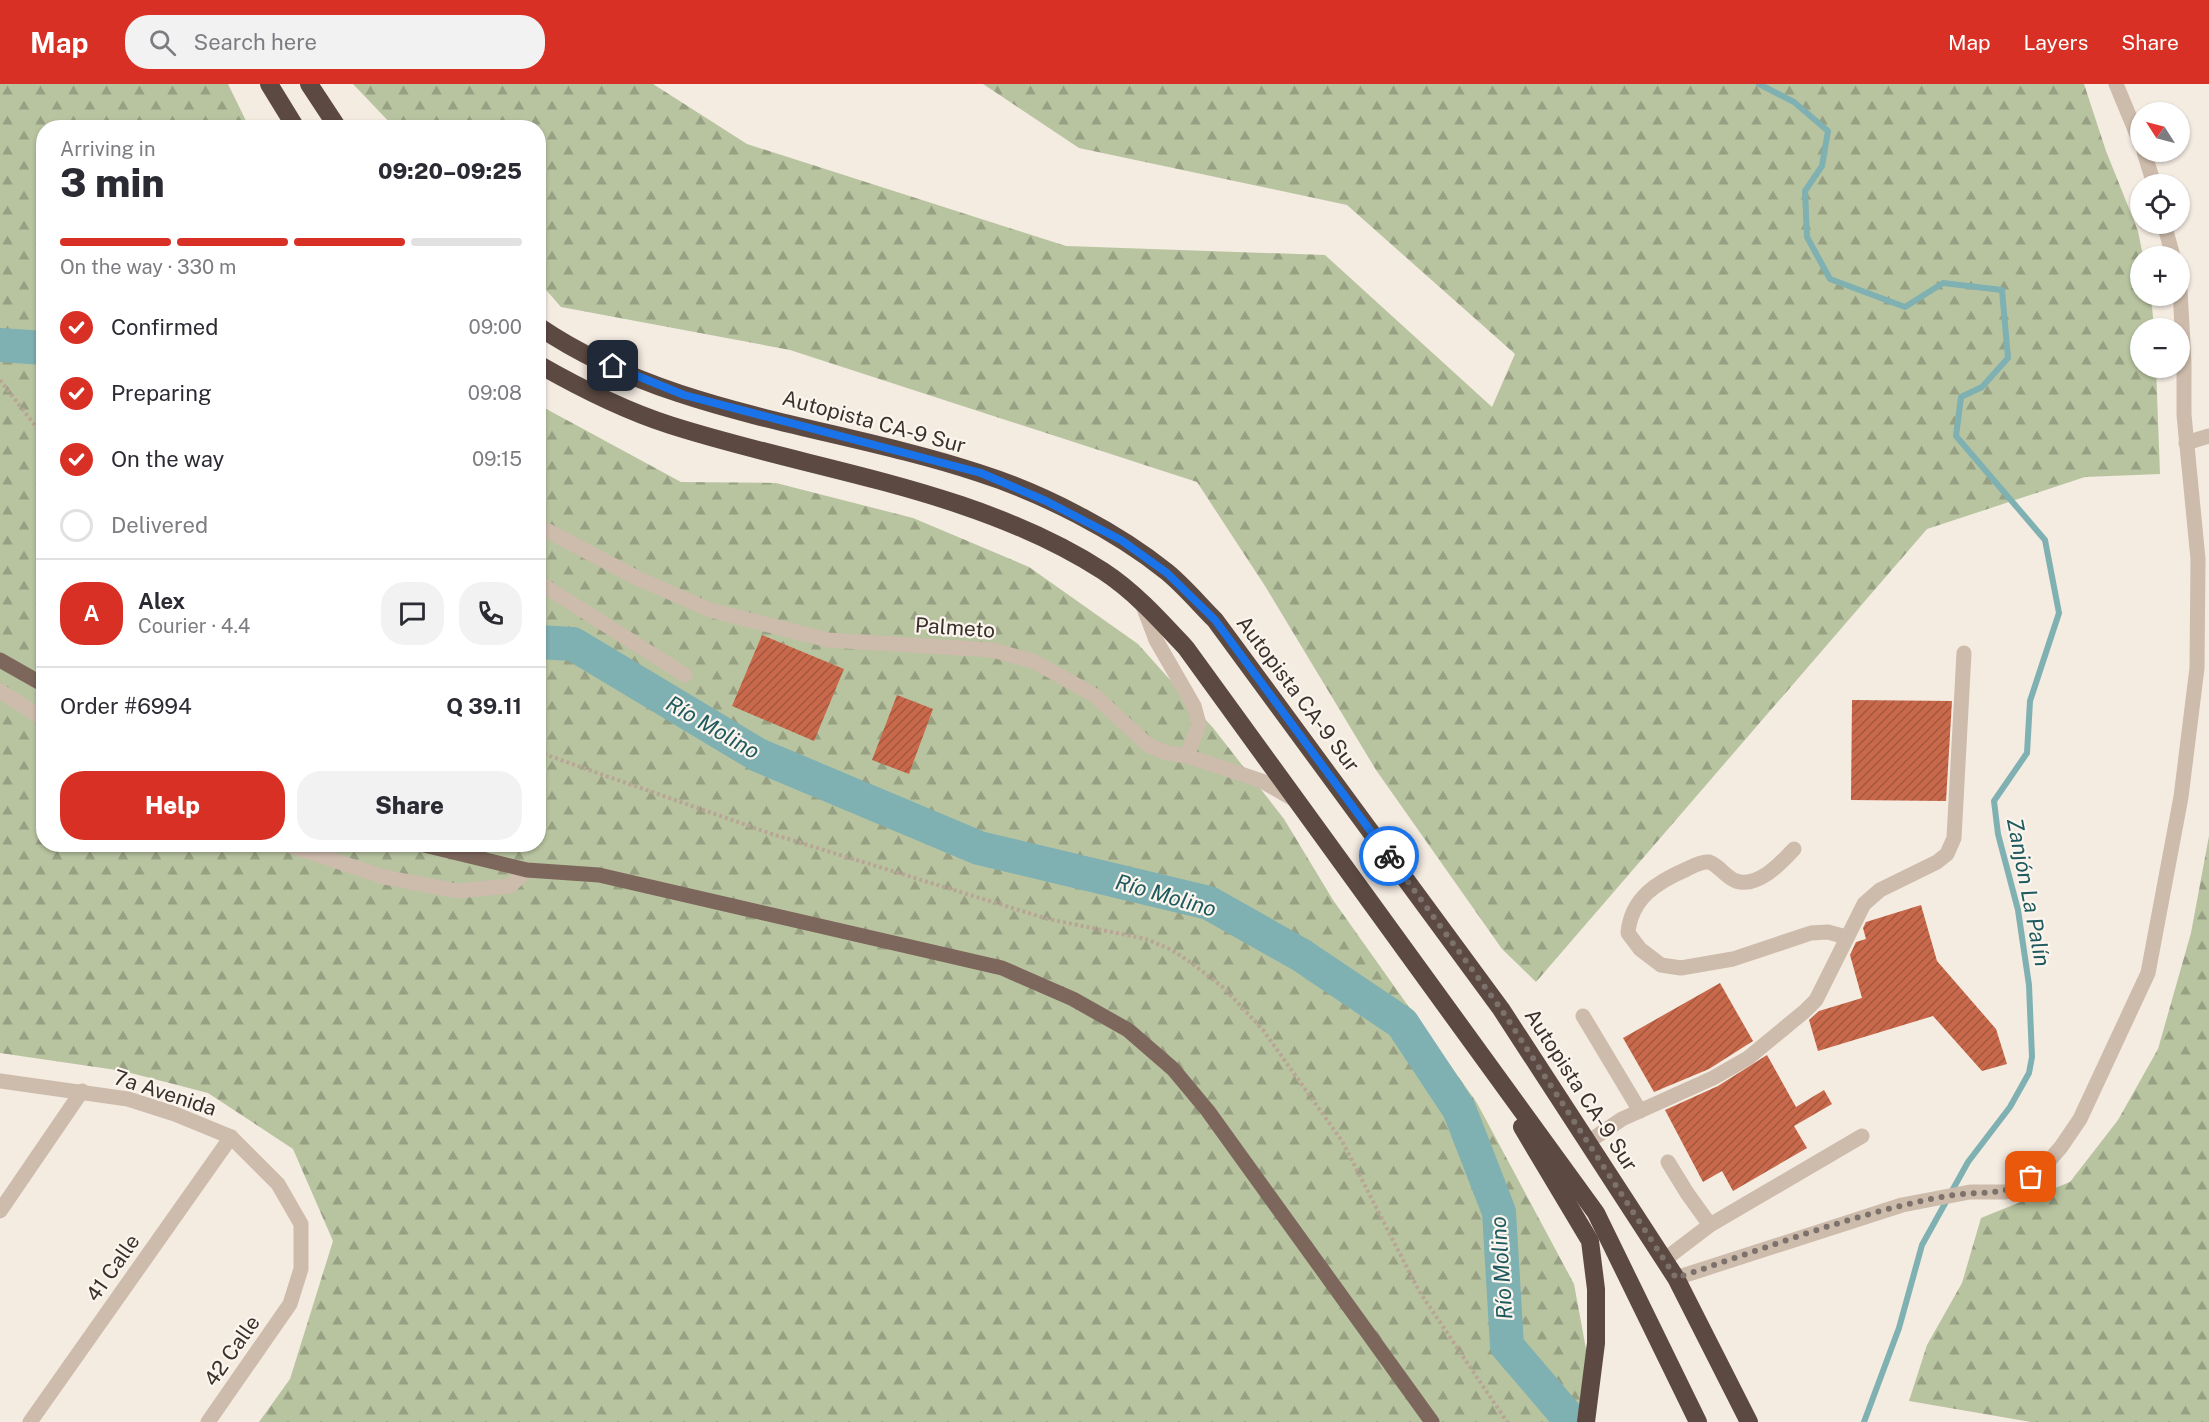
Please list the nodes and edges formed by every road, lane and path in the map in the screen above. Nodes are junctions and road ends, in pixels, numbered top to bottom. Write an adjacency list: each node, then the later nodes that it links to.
1 (269, 84): 5 (highway)
2 (309, 84): 6 (highway)
3 (2116, 84): 4 (street)
4 (2130, 118)
5 (291, 120)
6 (333, 120)
7 (2181, 306): 13 (street)
8 (546, 330): 37 (highway, Autopista CA-9 Sur)
9 (546, 368): 16 (highway)
10 (0, 380): 11 (path)
11 (36, 427)
12 (2209, 436): 13 (street)
13 (2186, 443): 42 (street)
14 (546, 530): 23 (street, Palmeto)
15 (546, 587): 19 (street)
16 (1141, 600): 23 (street); 24 (highway)
17 (1964, 653): 29 (street)
18 (0, 660): 20 (main road)
19 (685, 675)
20 (36, 680)
21 (0, 691): 22 (street)
22 (36, 714)
23 (1187, 756): 24 (street, Palmeto)
24 (1298, 801): 31 (highway)
25 (1794, 849): 29 (street)
26 (309, 852): 28 (street)
27 (453, 852): 28 (main road)
28 (527, 870): 46 (main road)
29 (1845, 937): 34 (street)
30 (1583, 1017): 34 (street)
31 (1494, 1068): 47 (highway); 48 (highway)
32 (0, 1081): 33 (street, 7a Avenida)
33 (82, 1091): 36 (street, 7a Avenida); 39 (street)
34 (1640, 1111): 37 (street)
35 (1862, 1136): 40 (street)
36 (231, 1137): 43 (street, 7a Avenida); 44 (street, 41 Calle)
37 (1588, 1142): 41 (highway, Autopista CA-9 Sur)
38 (1668, 1162): 40 (street)
39 (0, 1211)
40 (1710, 1225): 41 (street)
41 (1664, 1260): 42 (highway, Autopista CA-9 Sur)
42 (1676, 1278): 49 (highway, Autopista CA-9 Sur)
43 (290, 1304): 45 (street, 42 Calle)
44 (30, 1422)
45 (208, 1422)
46 (1432, 1422)
47 (1586, 1422)
48 (1698, 1422)
49 (1749, 1422)

